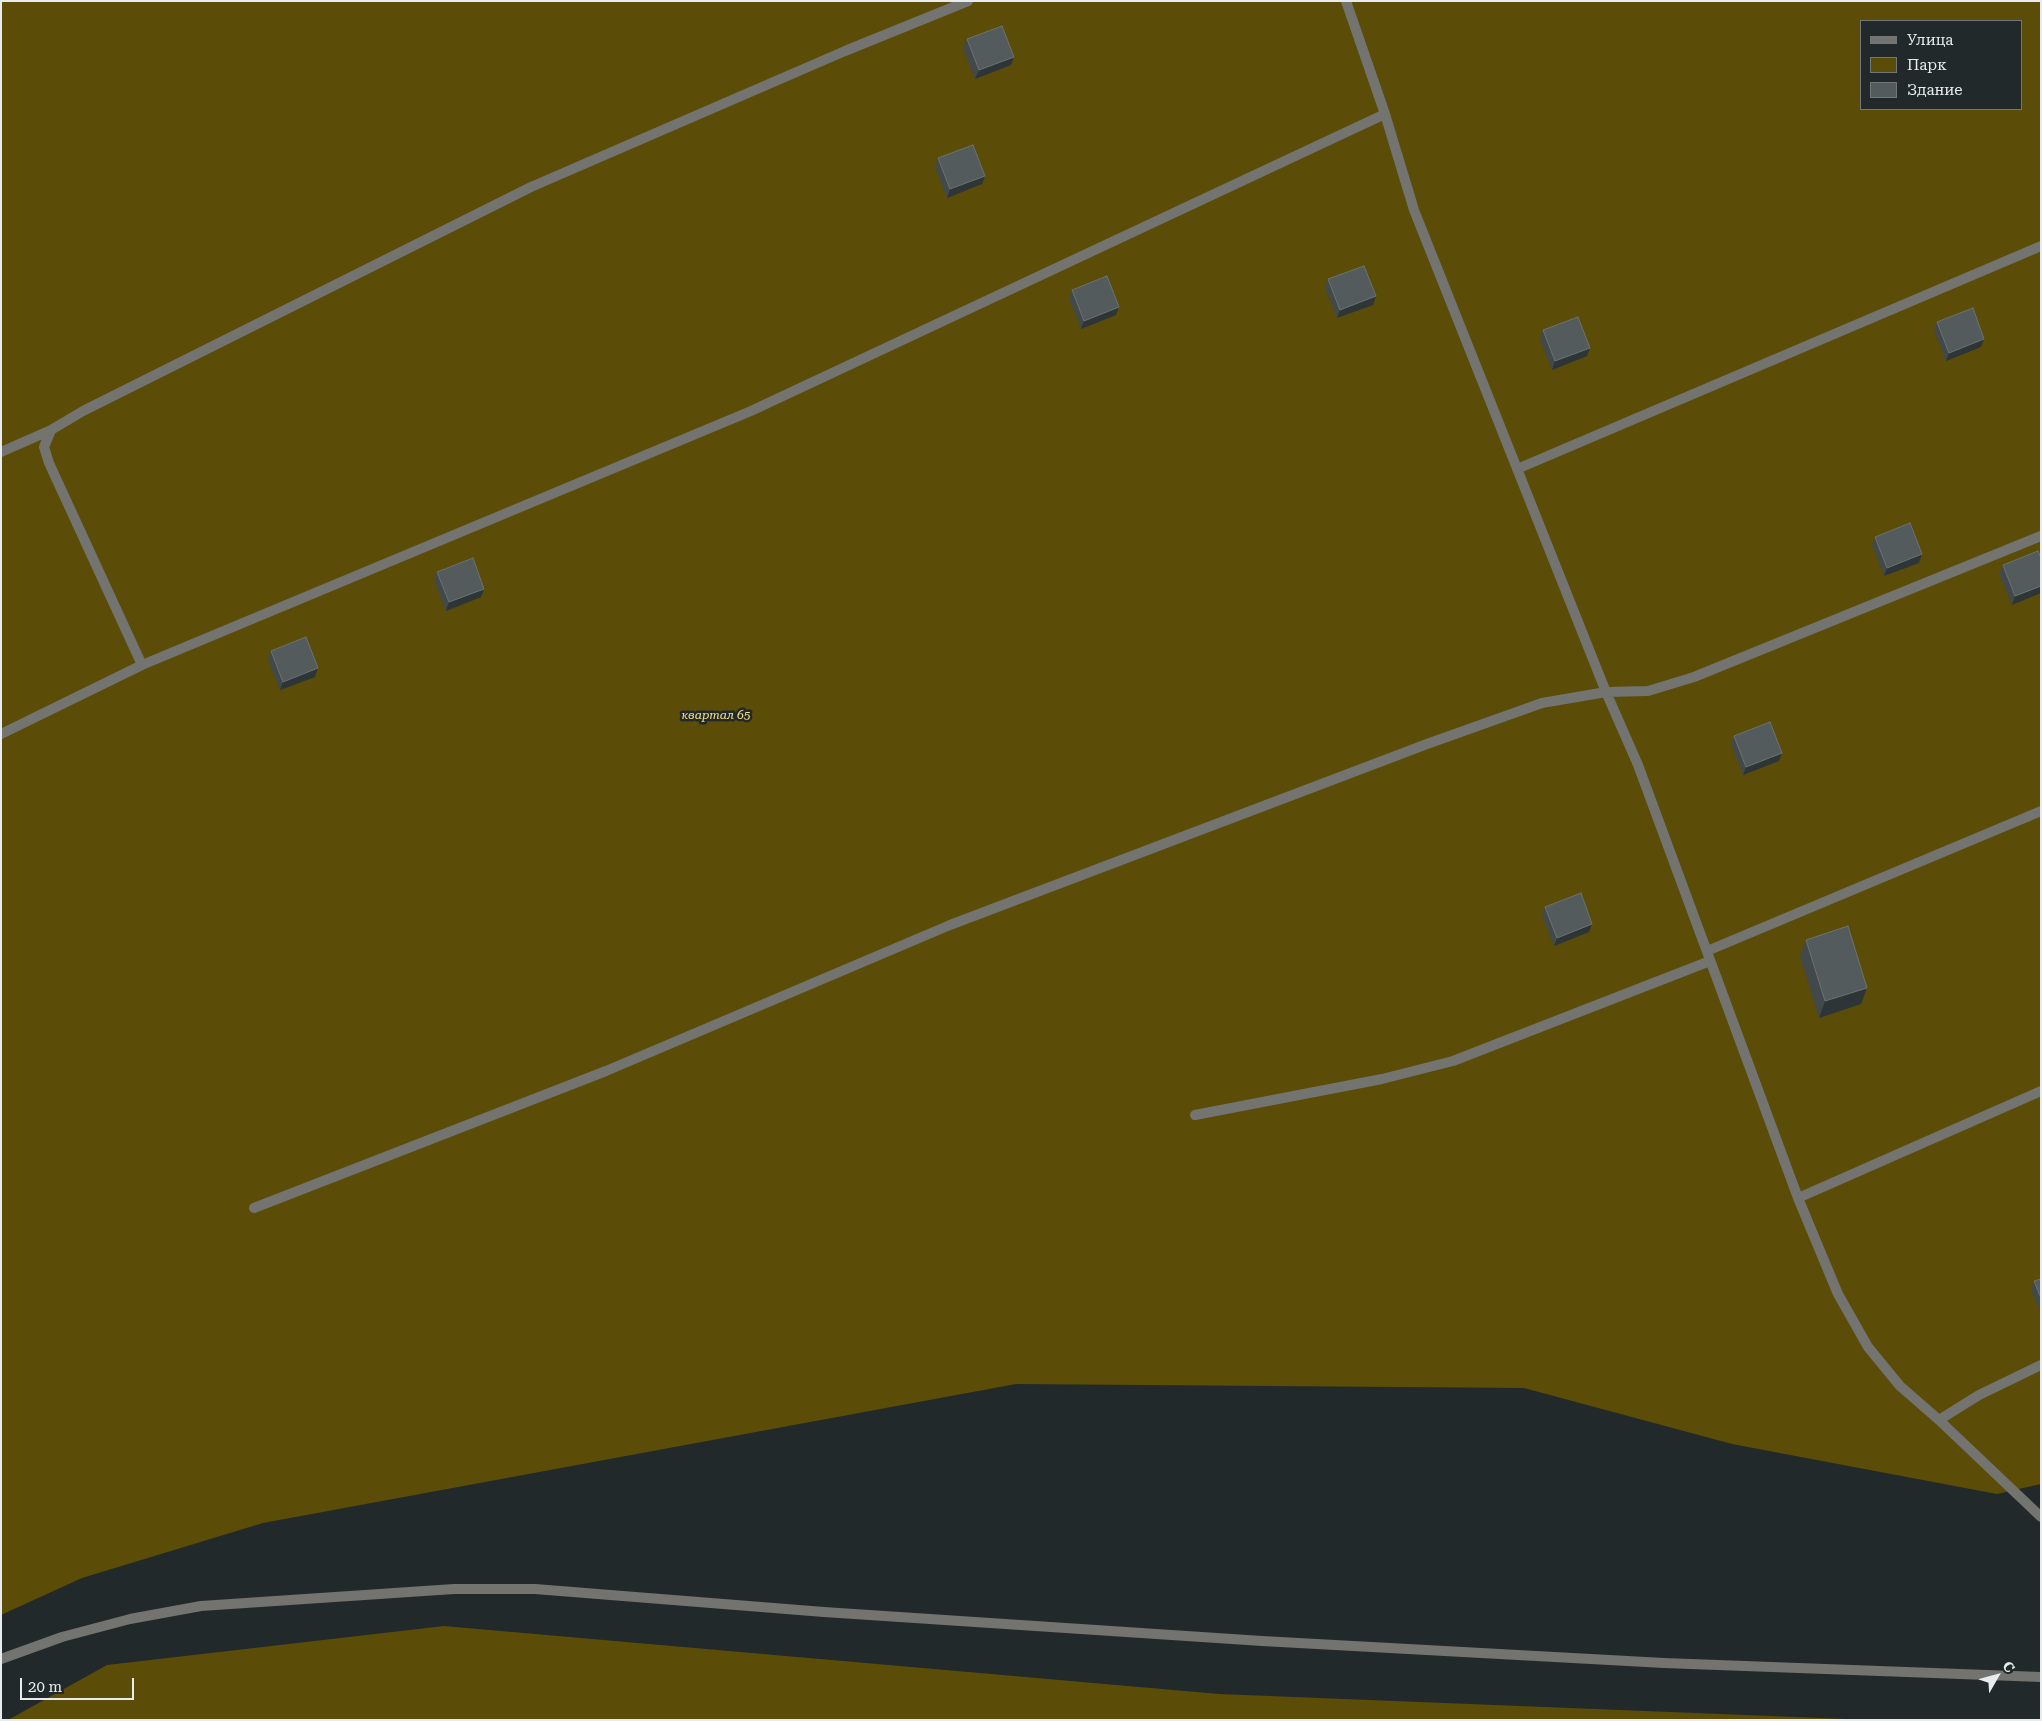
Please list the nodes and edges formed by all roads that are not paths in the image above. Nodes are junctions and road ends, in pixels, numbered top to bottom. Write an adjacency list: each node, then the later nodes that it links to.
1 (968, 1): 5 (street)
2 (1346, 1): 3 (street)
3 (1385, 114): 7 (street); 9 (street)
4 (2041, 246): 7 (street)
5 (51, 430): 6 (street); 9 (street)
6 (1, 452)
7 (1517, 469): 10 (street)
8 (2041, 536): 10 (street)
9 (142, 665): 11 (street)
10 (1606, 692): 13 (street); 17 (street)
11 (1, 734)
12 (2041, 811): 13 (street)
13 (1709, 956): 15 (street); 16 (street)
14 (2041, 1091): 16 (street)
15 (1195, 1115)
16 (1798, 1198): 19 (street)
17 (254, 1208)
18 (2041, 1365): 19 (street)
19 (1938, 1420): 20 (street)
20 (2041, 1517)
21 (1, 1659): 22 (street)
22 (2041, 1677)

